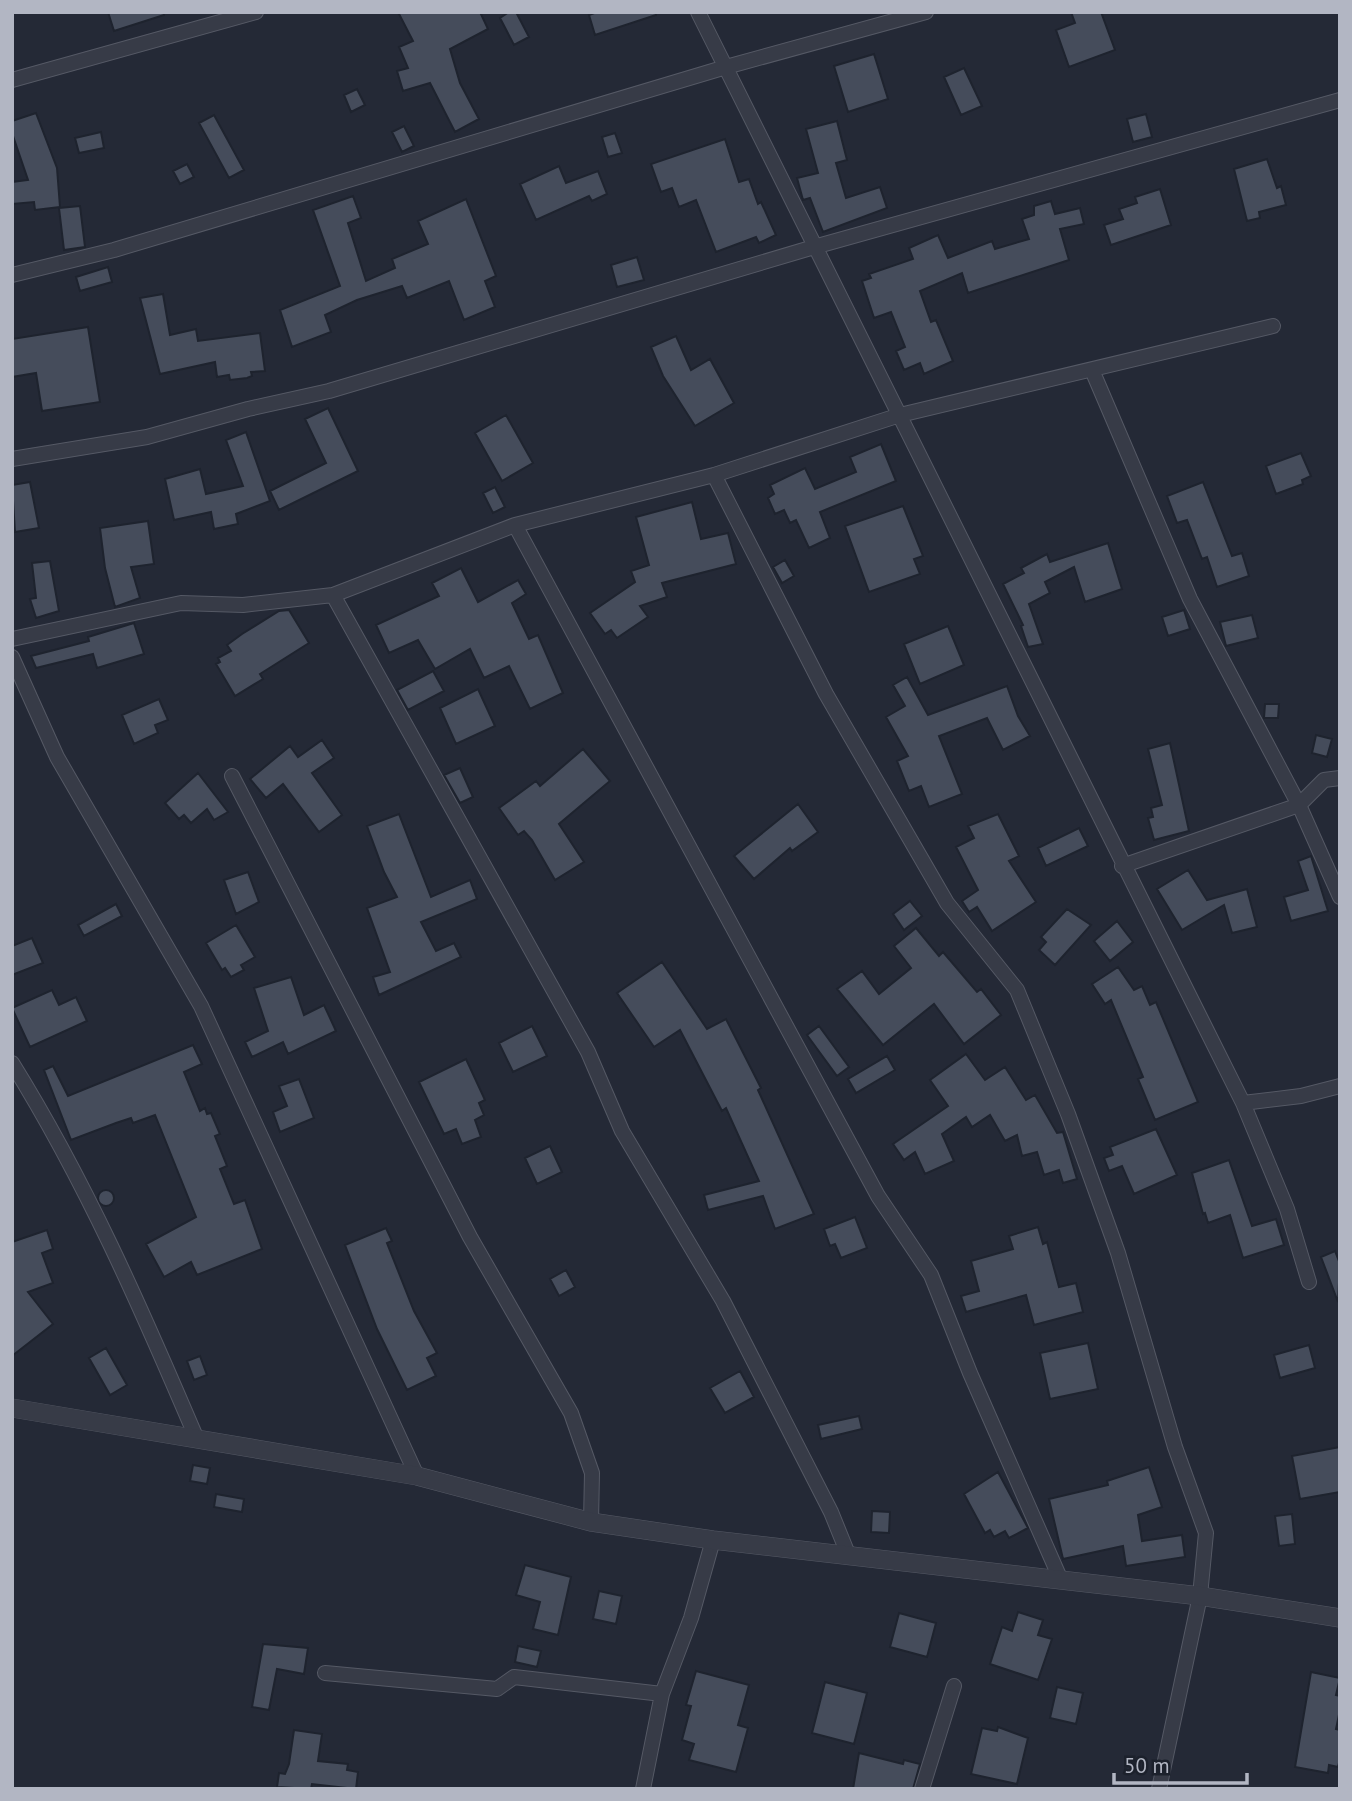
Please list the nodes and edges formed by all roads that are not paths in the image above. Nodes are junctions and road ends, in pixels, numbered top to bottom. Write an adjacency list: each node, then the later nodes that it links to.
1 (256, 12): 5 (street)
2 (698, 12): 4 (street)
3 (926, 12): 4 (street)
4 (726, 67): 7 (street); 8 (street)
5 (12, 80)
6 (1340, 100): 7 (street)
7 (814, 247): 11 (street); 12 (street)
8 (12, 275)
9 (1273, 326): 10 (street)
10 (1092, 369): 11 (street); 20 (street)
11 (900, 415): 13 (street); 21 (street)
12 (12, 459)
13 (714, 475): 14 (street); 34 (street)
14 (515, 525): 15 (street); 33 (street)
15 (333, 595): 16 (street); 32 (street)
16 (12, 639)
17 (12, 657): 29 (street)
18 (232, 776): 30 (street)
19 (1340, 778): 20 (street)
20 (1299, 805): 21 (street); 22 (street)
21 (1122, 866): 25 (street)
22 (1340, 897)
23 (12, 1063): 28 (street)
24 (1340, 1086): 25 (street)
25 (1243, 1103): 26 (street)
26 (1309, 1282)
27 (12, 1408): 28 (street)
28 (196, 1437): 29 (street)
29 (417, 1476): 30 (street)
30 (591, 1522): 31 (street)
31 (713, 1539): 32 (street); 38 (street)
32 (848, 1554): 33 (street)
33 (1060, 1578): 34 (street)
34 (1200, 1596): 35 (street); 41 (street)
35 (1340, 1618)
36 (325, 1673): 38 (street)
37 (954, 1686): 40 (street)
38 (662, 1694): 39 (street)
39 (643, 1789)
40 (922, 1789)
41 (1159, 1789)

